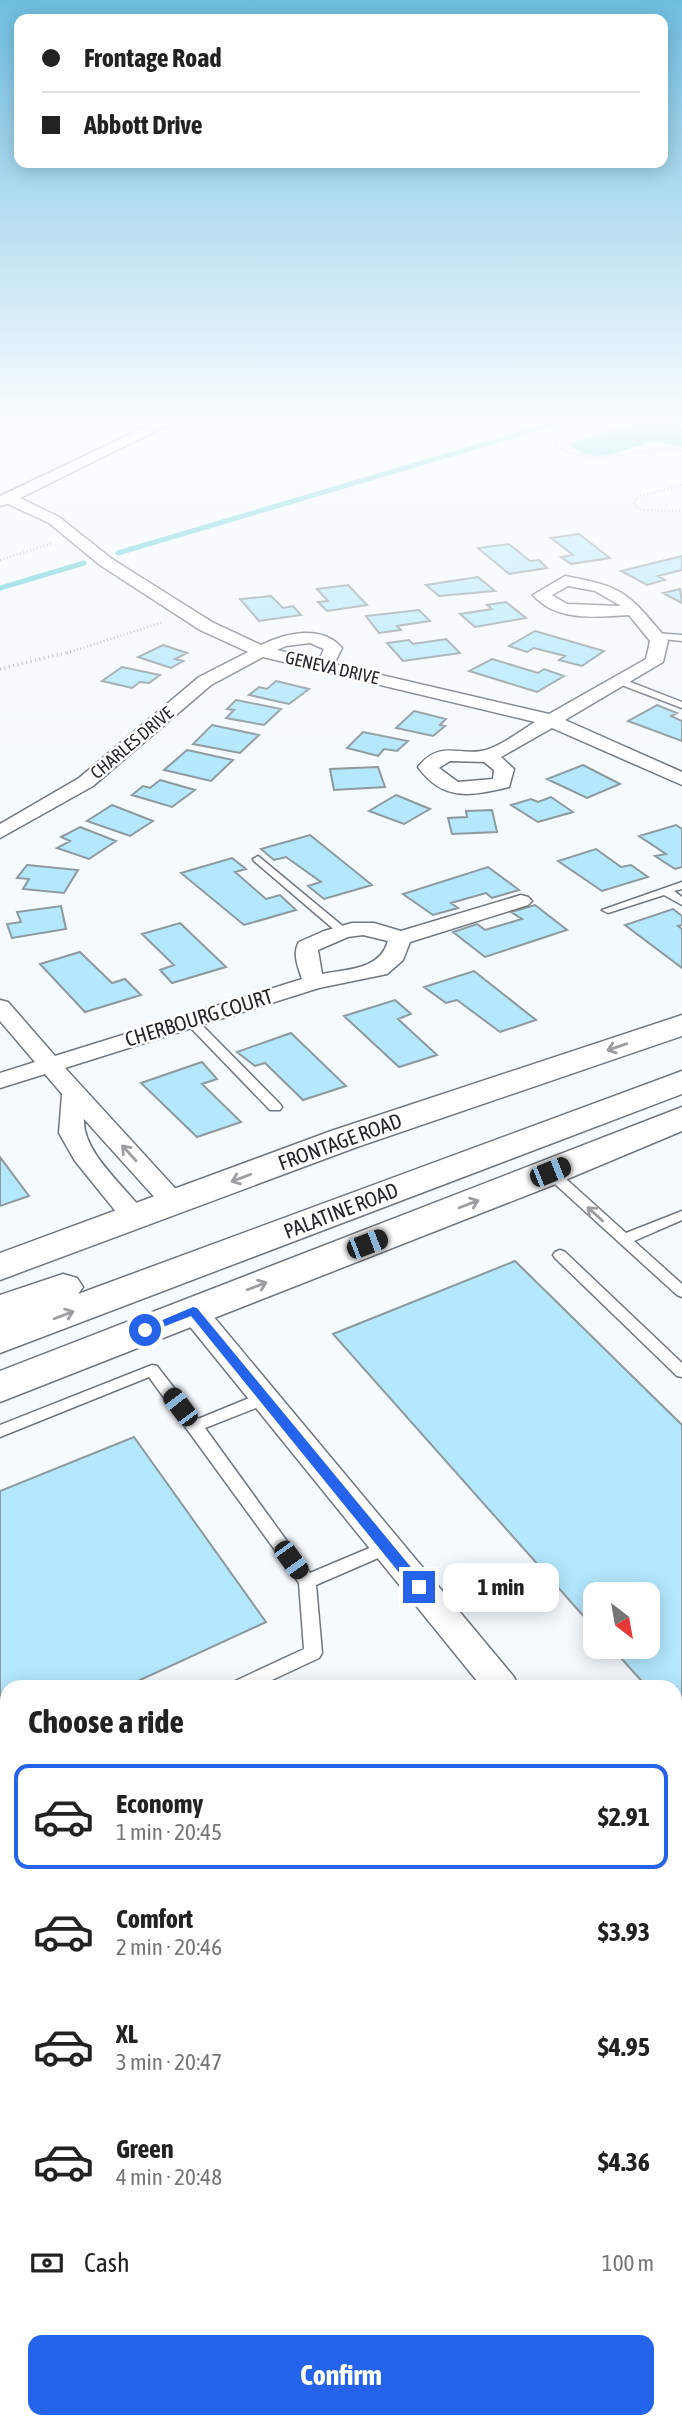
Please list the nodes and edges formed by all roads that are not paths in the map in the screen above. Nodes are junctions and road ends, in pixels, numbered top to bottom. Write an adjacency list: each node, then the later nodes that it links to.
1 (71, 533): 5 (street, GENEVA DRIVE)
2 (633, 610): 2 (street); 3 (street)
3 (654, 636): 4 (lane); 6 (street)
4 (682, 638)
5 (262, 652): 8 (street, GENEVA DRIVE); 11 (street, CHARLES DRIVE)
6 (622, 682): 7 (lane); 8 (street)
7 (682, 705)
8 (550, 720): 9 (street); 10 (street, GENEVA DRIVE)
9 (489, 756)
10 (682, 779)
11 (0, 832)
12 (258, 859): 18 (lane)
13 (682, 886): 14 (lane)
14 (666, 891): 16 (lane); 17 (lane)
15 (521, 901): 19 (street)
16 (682, 902)
17 (608, 910)
18 (341, 930): 19 (street); 20 (street)
19 (397, 946): 20 (street, CHERBOURG COURT)
20 (314, 982): 22 (street, CHERBOURG COURT)
21 (0, 1007): 25 (street)
22 (191, 1021): 25 (street, CHERBOURG COURT); 29 (lane)
23 (682, 1025): 32 (main road, FRONTAGE ROAD, one-way to 32)
24 (682, 1058): 39 (main road, PALATINE ROAD)
25 (51, 1065): 26 (street, CHERBOURG COURT); 28 (street)
26 (0, 1081)
27 (682, 1083): 41 (main road, PALATINE ROAD, one-way to 27)
28 (74, 1093): 32 (street, one-way to 28); 34 (street)
29 (275, 1107)
30 (682, 1118): 31 (main road)
31 (550, 1172): 35 (lane, one-way to 31); 40 (main road, one-way to 31)
32 (175, 1204): 34 (main road, FRONTAGE ROAD)
33 (682, 1215): 35 (lane)
34 (135, 1218): 37 (main road, FRONTAGE ROAD)
35 (623, 1240): 38 (lane)
36 (560, 1255): 42 (lane)
37 (0, 1267)
38 (682, 1292)
39 (0, 1310)
40 (193, 1311): 43 (main road); 44 (street)
41 (0, 1339)
42 (682, 1372)
43 (0, 1387)
44 (265, 1398): 45 (lane); 47 (street)
45 (195, 1426): 46 (lane); 48 (lane)
46 (0, 1431)
47 (386, 1546): 48 (lane); 50 (street)
48 (307, 1582): 49 (lane)
49 (254, 1680)
50 (496, 1680)

